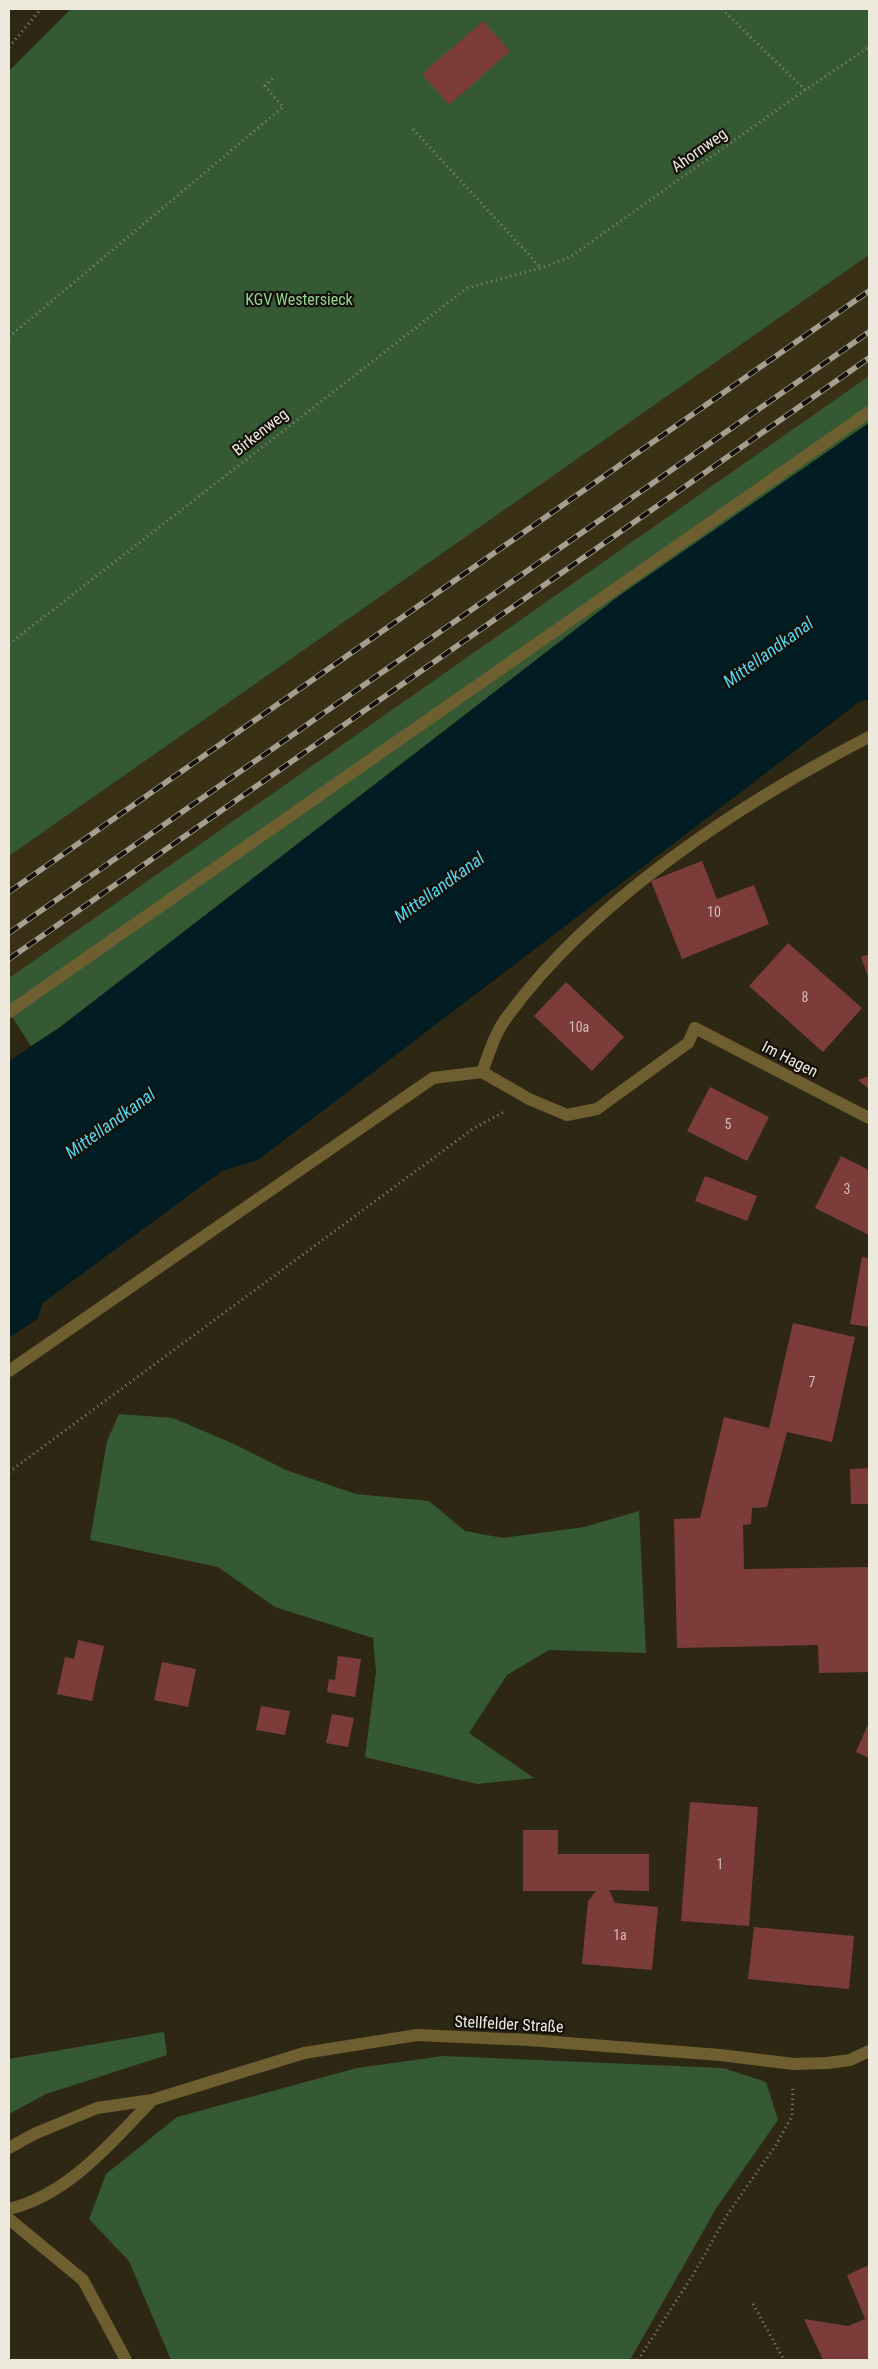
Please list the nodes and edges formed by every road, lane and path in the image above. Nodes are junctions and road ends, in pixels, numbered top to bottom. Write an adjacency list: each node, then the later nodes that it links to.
1 (41, 9): 3 (path)
2 (722, 9): 6 (path)
3 (9, 47)
4 (869, 47): 6 (path, Ahornweg)
5 (273, 78): 9 (path)
6 (805, 90): 8 (path, Ahornweg)
7 (413, 129): 8 (path)
8 (541, 268): 11 (path, Birkenweg)
9 (9, 337)
10 (869, 412): 13 (street)
11 (9, 644)
12 (869, 737): 14 (street)
13 (9, 1012)
14 (482, 1072): 15 (street); 17 (street)
15 (529, 1099): 16 (street, Im Hagen); 18 (path)
16 (869, 1118)
17 (9, 1370)
18 (9, 1472)
19 (869, 2051): 20 (street, Stellfelder Straße)
20 (794, 2064): 21 (street, Stellfelder Straße); 27 (path)
21 (152, 2100): 22 (street, Stellfelder Straße); 23 (street)
22 (9, 2148)
23 (9, 2209)
24 (9, 2219): 26 (street)
25 (753, 2304): 28 (path)
26 (126, 2360)
27 (638, 2360)
28 (784, 2360)

